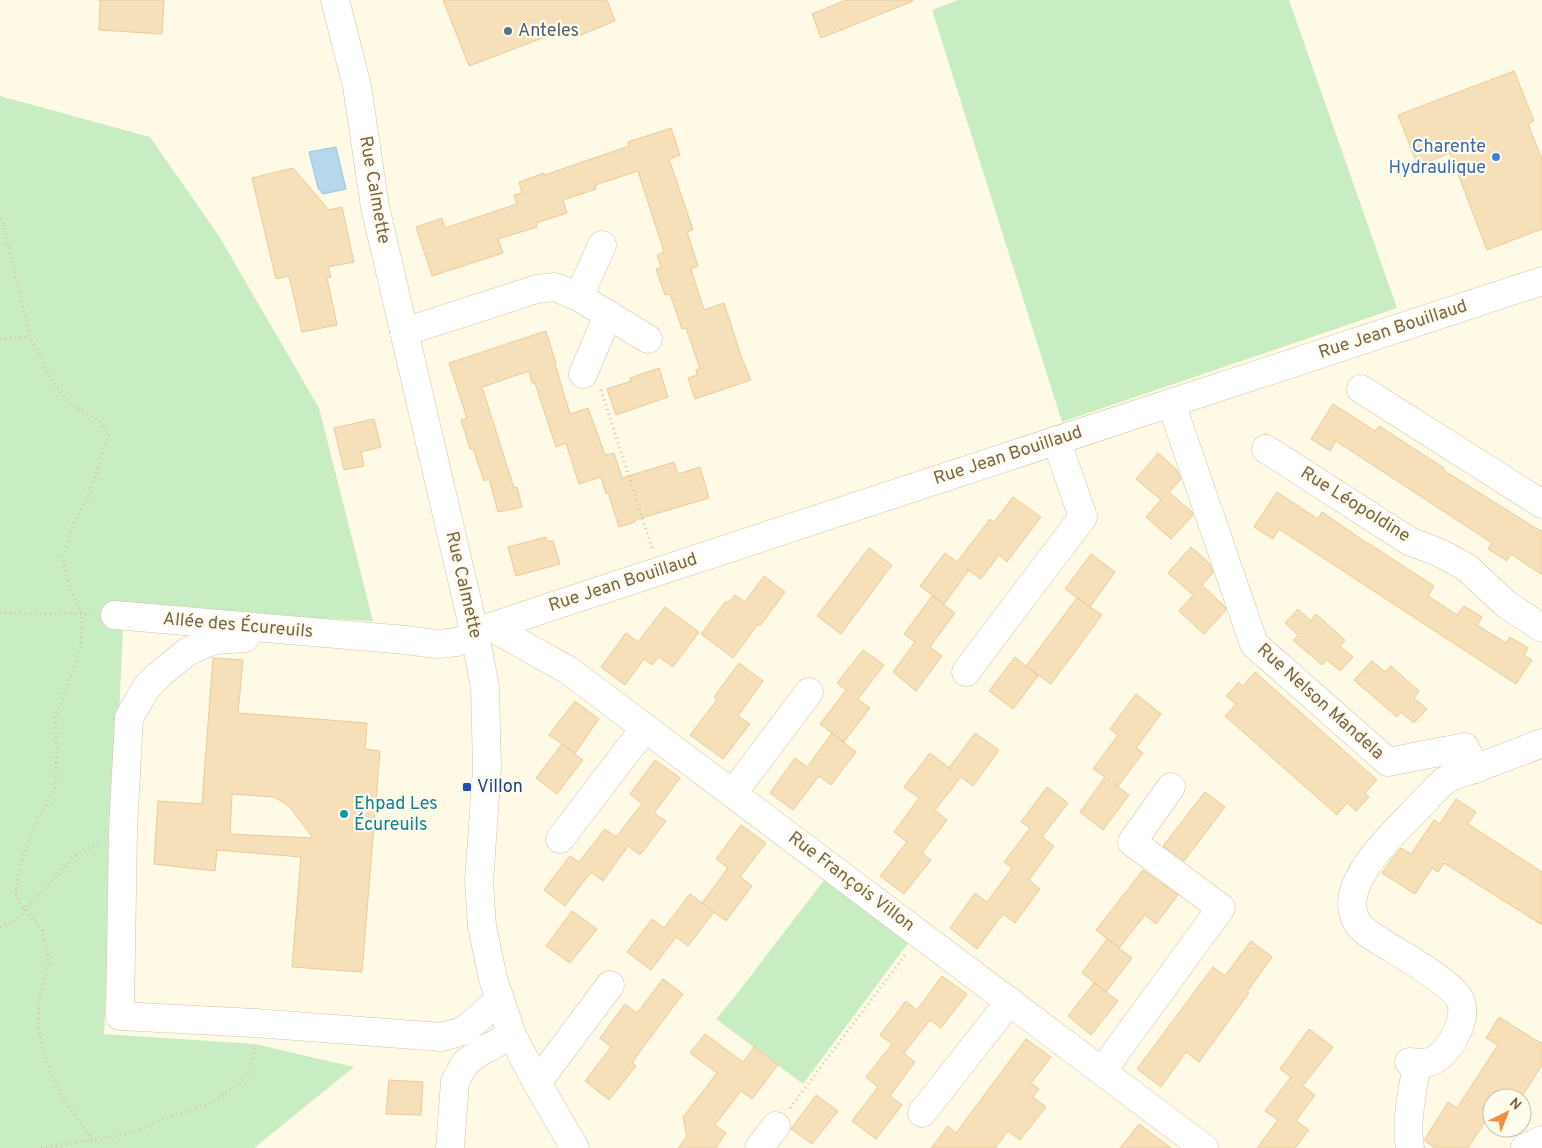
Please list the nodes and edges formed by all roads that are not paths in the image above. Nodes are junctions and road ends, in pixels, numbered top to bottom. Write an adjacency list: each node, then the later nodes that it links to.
1 (335, 0): 6 (street, Rue Calmette)
2 (602, 244): 4 (street)
3 (1542, 281): 10 (street, Rue Jean Bouillaud)
4 (579, 297): 5 (street); 6 (street)
5 (608, 315): 7 (street); 8 (street)
6 (404, 332): 16 (street, Rue Calmette)
7 (648, 339)
8 (587, 365)
9 (1361, 389): 13 (street)
10 (1171, 403): 11 (street, Rue Jean Bouillaud); 22 (street, Rue Nelson Mandela)
11 (1056, 440): 16 (street, Rue Jean Bouillaud); 18 (street)
12 (1266, 449): 15 (street, Rue Léopoldine)
13 (1542, 504)
14 (115, 615): 17 (street, Allée des Écureuils)
15 (1542, 628)
16 (483, 631): 17 (street, Allée des Écureuils); 20 (street, Rue François Villon); 27 (street, Rue Calmette)
17 (317, 632): 27 (street)
18 (966, 672)
19 (809, 692): 24 (street)
20 (645, 728): 24 (street, Rue François Villon); 25 (street)
21 (1542, 743): 22 (street)
22 (1475, 769): 39 (street)
23 (1171, 787): 30 (street)
24 (733, 793): 28 (street, Rue François Villon)
25 (560, 839)
26 (610, 985): 31 (street)
27 (500, 999): 29 (street, Rue Calmette)
28 (1010, 1001): 30 (street, Rue François Villon); 32 (street)
29 (512, 1035): 31 (street, Rue Calmette); 35 (street)
30 (1102, 1071): 38 (street, Rue François Villon)
31 (536, 1083): 36 (street, Rue Calmette)
32 (922, 1113)
33 (776, 1126): 37 (street)
34 (1542, 1140): 40 (street)
35 (450, 1148)
36 (575, 1148)
37 (759, 1148)
38 (1204, 1148)
39 (1410, 1148)
40 (1525, 1148)

